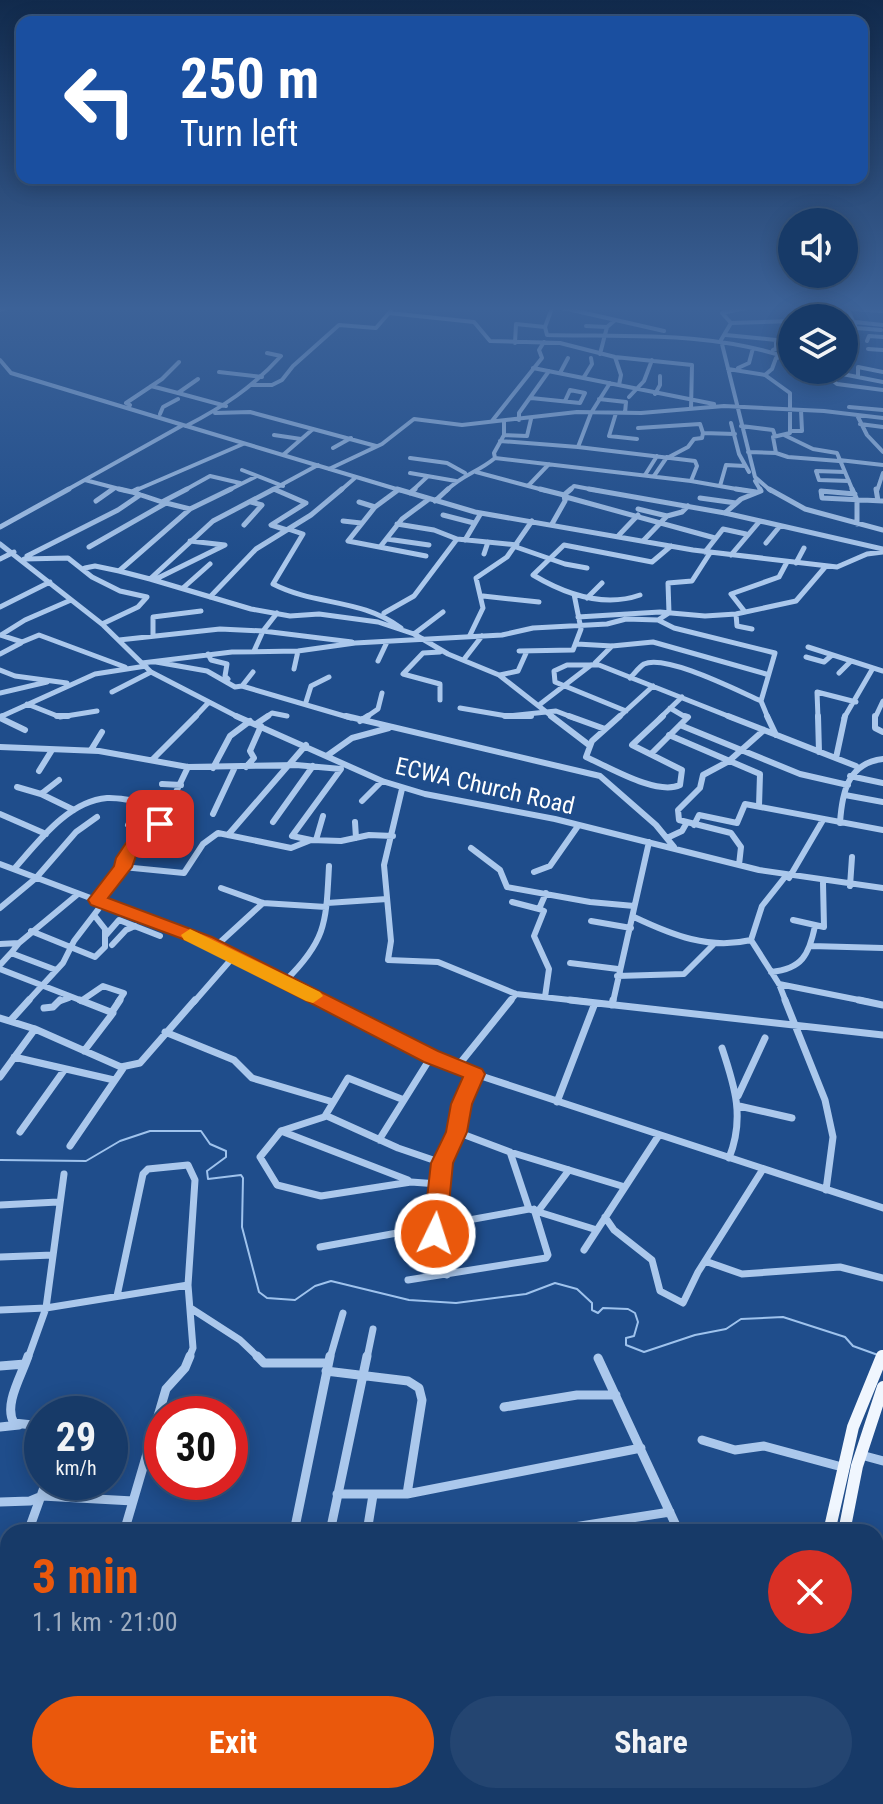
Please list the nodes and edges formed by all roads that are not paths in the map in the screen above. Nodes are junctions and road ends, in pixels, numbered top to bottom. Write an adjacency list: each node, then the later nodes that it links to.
1 (76, 392): 42 (street)
2 (142, 392): 38 (street)
3 (175, 392): 15 (street)
4 (244, 392): 26 (street)
5 (514, 392): 44 (street)
6 (535, 392): 19 (street)
7 (569, 392): 23 (street)
8 (584, 392): 25 (street)
9 (604, 392): 21 (street)
10 (635, 392): 18 (street)
11 (649, 392): 17 (street)
12 (690, 392): 24 (street)
13 (734, 392): 28 (street)
14 (789, 392): 31 (street)
15 (178, 393): 22 (street)
16 (209, 394): 22 (street)
17 (655, 394): 24 (street)
18 (629, 397)
19 (531, 398): 23 (street); 43 (street)
20 (178, 399): 38 (street)
21 (599, 399): 33 (street); 37 (street)
22 (202, 400): 26 (street)
23 (565, 401): 25 (street)
24 (689, 401): 27 (street); 30 (street)
25 (580, 403): 33 (street)
26 (226, 406): 35 (street)
27 (724, 406): 28 (street); 30 (street)
28 (737, 406): 31 (street); 49 (street)
29 (849, 407): 32 (street)
30 (691, 409): 37 (street)
31 (790, 409): 34 (street); 53 (street)
32 (883, 409)
33 (595, 410): 36 (street); 41 (street); 66 (street)
34 (801, 410): 39 (street); 53 (street)
35 (212, 413): 48 (street); 52 (street)
36 (616, 413): 37 (street); 62 (street)
37 (625, 413)
38 (160, 414): 42 (street)
39 (857, 415): 40 (street); 47 (street)
40 (883, 418)
41 (531, 419): 43 (street); 58 (street)
42 (170, 420): 48 (street)
43 (519, 420): 45 (street)
44 (492, 421): 45 (street); 65 (street)
45 (504, 421): 58 (street)
46 (731, 423): 55 (street)
47 (860, 424): 50 (street); 69 (street)
48 (184, 425): 64 (street); 93 (street)
49 (741, 426): 59 (street); 68 (street)
50 (883, 427)
51 (638, 428): 54 (street)
52 (313, 429): 60 (street); 61 (street)
53 (790, 431): 56 (street)
54 (703, 433): 55 (street); 73 (street)
55 (735, 434): 80 (street)
56 (783, 434): 59 (street); 76 (street)
57 (274, 435): 61 (street)
58 (504, 435): 63 (street)
59 (775, 436): 70 (street)
60 (351, 438): 65 (street); 67 (street)
61 (301, 439): 71 (street)
62 (637, 439)
63 (500, 441): 66 (street); 75 (street)
64 (243, 444): 71 (street); 106 (street)
65 (376, 446): 81 (street)
66 (578, 447): 72 (street)
67 (333, 448)
68 (748, 452): 70 (street); 129 (street)
69 (883, 452)
70 (776, 453): 76 (street)
71 (283, 455): 78 (street)
72 (657, 456): 73 (street); 88 (street)
73 (668, 457): 89 (street); 95 (street)
74 (410, 458): 86 (street)
75 (495, 458): 77 (street); 83 (street)
76 (839, 460): 79 (street); 84 (street)
77 (549, 464): 88 (street); 99 (street)
78 (318, 465): 81 (street); 98 (street)
79 (883, 465)
80 (745, 466): 100 (street); 107 (street)
81 (329, 469): 91 (street)
82 (242, 470): 90 (street)
83 (476, 472): 86 (street); 99 (street)
84 (845, 472): 96 (street); 96 (street)
85 (410, 473): 92 (street)
86 (465, 473): 94 (street)
87 (883, 473): 101 (street)
88 (645, 475): 89 (street)
89 (654, 476): 95 (street)
90 (255, 477): 97 (street); 98 (street)
91 (356, 477): 104 (street); 143 (street)
92 (427, 477): 94 (street); 108 (street)
93 (85, 480): 103 (street); 142 (street)
94 (456, 481): 116 (street)
95 (691, 481): 100 (street)
96 (849, 481): 111 (street)
97 (240, 483): 118 (street); 124 (street)
98 (283, 486): 105 (street)
99 (528, 486): 110 (street)
100 (720, 486): 107 (street)
101 (876, 486): 102 (street); 117 (street)
102 (883, 487)
103 (114, 488): 106 (street); 115 (street)
104 (398, 489): 108 (street); 123 (street)
105 (276, 490): 119 (street); 143 (street)
106 (132, 492): 109 (street)
107 (756, 492): 121 (street)
108 (410, 493): 114 (street)
109 (140, 495): 118 (street); 169 (street)
110 (565, 496): 122 (street); 125 (street); 138 (street)
111 (856, 497): 113 (street); 113 (street); 117 (street); 139 (street)
112 (700, 498): 121 (street)
113 (832, 498): 129 (street)
114 (429, 499): 116 (street); 137 (street)
115 (96, 501)
116 (435, 501): 126 (street)
117 (881, 501)
118 (164, 502): 124 (street); 160 (street)
119 (251, 502): 140 (street); 151 (street)
120 (359, 502): 123 (street)
121 (736, 503): 127 (street)
122 (688, 506): 127 (street); 130 (street)
123 (375, 507): 135 (street)
124 (190, 509): 179 (street)
125 (638, 512): 130 (street); 133 (street); 146 (street)
126 (481, 513): 132 (street); 136 (street)
127 (725, 513): 134 (street)
128 (443, 515): 136 (street)
129 (824, 515): 139 (street)
130 (667, 516): 133 (street)
131 (343, 521): 135 (street)
132 (532, 521): 138 (street); 158 (street)
133 (660, 522): 147 (street); 152 (street)
134 (760, 522): 141 (street); 145 (street)
135 (361, 523): 161 (street)
136 (474, 523): 150 (street)
137 (397, 524): 148 (street); 149 (street)
138 (552, 524): 146 (street)
139 (857, 524): 144 (street)
140 (244, 525)
141 (780, 526): 154 (street); 156 (street)
142 (0, 527)
143 (288, 529): 187 (street); 196 (street)
144 (883, 530)
145 (746, 534): 147 (street); 167 (street)
146 (619, 535): 152 (street)
147 (715, 538): 165 (street)
148 (387, 539): 157 (street); 161 (street)
149 (457, 539): 150 (street); 196 (street)
150 (465, 540): 153 (street)
151 (190, 541): 180 (street); 180 (street)
152 (643, 541): 159 (street)
153 (488, 542): 158 (street); 166 (street)
154 (766, 543)
155 (0, 544): 164 (street, ECWA Church Road)
156 (864, 544): 163 (street); 171 (street)
157 (429, 545)
158 (516, 546): 172 (street); 186 (street)
159 (671, 546): 165 (street); 172 (street)
160 (89, 547)
161 (380, 547): 168 (street)
162 (804, 548): 174 (street)
163 (883, 550): 171 (street)
164 (14, 552): 169 (street, ECWA Church Road); 170 (street)
165 (707, 552): 167 (street); 197 (street)
166 (484, 554)
167 (731, 555): 173 (street)
168 (426, 556)
169 (22, 558): 177 (street); 181 (street, ECWA Church Road)
170 (0, 559)
171 (855, 559): 176 (street)
172 (552, 560): 178 (street); 184 (street)
173 (787, 562): 174 (street); 194 (street)
174 (796, 563): 176 (street)
175 (210, 564): 183 (street)
176 (826, 566): 194 (street)
177 (85, 568): 179 (street); 201 (street)
178 (587, 568)
179 (119, 571): 180 (street)
180 (152, 580): 183 (street)
181 (50, 582): 189 (street, ECWA Church Road); 191 (street)
182 (602, 583): 188 (street)
183 (183, 588): 187 (street)
184 (574, 594): 188 (street); 199 (street)
185 (640, 595): 188 (street)
186 (483, 596): 190 (street); 208 (street)
187 (210, 597): 195 (street)
188 (587, 598)
189 (71, 600): 201 (street, ECWA Church Road); 207 (street)
190 (539, 602)
191 (0, 607)
192 (201, 611): 209 (street)
193 (443, 612): 206 (street)
194 (745, 612): 198 (street)
195 (277, 613): 204 (street); 205 (street)
196 (384, 613): 205 (street)
197 (669, 613): 198 (street); 199 (street); 200 (street)
198 (736, 614): 203 (street)
199 (578, 617): 202 (street)
200 (658, 620): 202 (street); 241 (street)
201 (102, 624): 211 (street, ECWA Church Road)
202 (579, 625): 210 (street); 216 (street)
203 (752, 629)
204 (263, 631): 209 (street); 215 (street); 219 (street)
205 (405, 631): 206 (street)
206 (414, 634): 212 (street)
207 (0, 635): 213 (street)
208 (470, 635): 210 (street); 212 (street)
209 (153, 636): 211 (street)
210 (482, 636): 226 (street)
211 (119, 640): 231 (street, ECWA Church Road)
212 (426, 640): 214 (street); 221 (street)
213 (22, 642): 222 (street); 232 (street)
214 (387, 642): 215 (street); 228 (street)
215 (355, 643): 220 (street)
216 (577, 644): 217 (street); 239 (street)
217 (612, 646): 230 (street); 241 (street)
218 (808, 647): 224 (street)
219 (254, 651): 220 (street); 223 (street)
220 (298, 651): 234 (street)
221 (444, 651): 226 (street); 256 (street)
222 (0, 654)
223 (208, 654): 227 (street); 245 (street)
224 (832, 655): 225 (street); 229 (street)
225 (806, 657)
226 (465, 658): 242 (street)
227 (152, 661): 231 (street); 245 (street)
228 (378, 661)
229 (851, 661): 233 (street); 240 (street)
230 (593, 664): 244 (street); 250 (street); 250 (street)
231 (144, 665): 232 (street); 237 (street, ECWA Church Road)
232 (125, 667): 248 (street)
233 (873, 668): 236 (street); 261 (street)
234 (294, 669)
235 (0, 670): 246 (street)
236 (883, 671)
237 (151, 672): 252 (street); 259 (street, ECWA Church Road)
238 (253, 672): 249 (street)
239 (515, 672): 242 (street); 247 (street)
240 (839, 673)
241 (766, 674): 257 (street)
242 (499, 675): 247 (street)
243 (329, 677): 260 (street)
244 (630, 678): 251 (street); 257 (street)
245 (228, 679): 249 (street)
246 (52, 681): 248 (street); 253 (street)
247 (508, 681): 263 (street)
248 (70, 683): 262 (street)
249 (242, 686): 260 (street)
250 (567, 686): 263 (street); 267 (street)
251 (653, 686): 255 (street); 267 (street)
252 (112, 692)
253 (0, 693)
254 (382, 693): 271 (street)
255 (682, 697): 265 (street); 277 (street)
256 (440, 700)
257 (761, 701): 281 (street)
258 (883, 701): 279 (street)
259 (209, 702): 272 (street, ECWA Church Road); 293 (street)
260 (306, 702): 271 (street)
261 (856, 702): 288 (street); 291 (street)
262 (27, 704): 266 (street); 270 (street)
263 (539, 705): 268 (street)
264 (460, 708): 268 (street)
265 (670, 708): 273 (street); 289 (street)
266 (97, 711)
267 (626, 711): 275 (street)
268 (546, 712): 275 (street); 283 (street)
269 (287, 716): 272 (street)
270 (0, 718): 276 (street)
271 (360, 721): 274 (street)
272 (255, 723): 282 (street, ECWA Church Road); 300 (street); 302 (street)
273 (680, 725): 280 (street); 287 (street)
274 (389, 728): 290 (street); 307 (street)
275 (605, 729): 283 (street)
276 (25, 730)
277 (764, 730): 281 (street); 287 (street)
278 (102, 732): 286 (street)
279 (883, 732)
280 (669, 735): 289 (street); 294 (street)
281 (776, 735): 288 (street)
282 (306, 745): 290 (street, ECWA Church Road); 295 (street)
283 (589, 745): 305 (street)
284 (0, 747): 285 (street)
285 (52, 750): 286 (street); 304 (street)
286 (91, 750): 293 (street)
287 (743, 750): 294 (street); 313 (street)
288 (819, 752): 291 (street)
289 (651, 754): 305 (street)
290 (328, 755): 301 (street, ECWA Church Road)
291 (836, 758): 297 (street)
292 (883, 759): 297 (street)
293 (152, 760): 298 (street)
294 (729, 761): 320 (street); 332 (street)
295 (285, 766): 296 (street); 300 (street); 338 (street)
296 (313, 766): 303 (street); 329 (street)
297 (856, 766): 306 (street)
298 (188, 767): 302 (street); 312 (street)
299 (235, 767): 300 (street); 302 (street); 324 (street)
300 (246, 767)
301 (352, 767): 303 (street); 309 (street, ECWA Church Road)
302 (213, 768)
303 (341, 769): 342 (street)
304 (39, 771)
305 (613, 771): 307 (street)
306 (850, 776): 310 (street); 313 (street)
307 (605, 779): 341 (street)
308 (59, 780): 316 (street)
309 (382, 781): 315 (street, ECWA Church Road); 318 (street)
310 (883, 783)
311 (162, 784): 312 (street)
312 (181, 785): 321 (street)
313 (848, 785): 317 (street)
314 (17, 787): 316 (street)
315 (402, 789): 334 (street, ECWA Church Road); 339 (street)
316 (41, 794): 322 (street)
317 (845, 795): 319 (street); 331 (street)
318 (362, 801)
319 (883, 802)
320 (759, 806): 328 (street); 333 (street)
321 (169, 808): 322 (street); 335 (street)
322 (74, 810): 337 (street)
323 (0, 814): 337 (street)
324 (213, 814)
325 (323, 816): 342 (street)
326 (97, 817): 354 (street)
327 (132, 817): 335 (street)
328 (823, 820): 331 (street); 353 (street)
329 (273, 822)
330 (355, 822): 340 (street)
331 (840, 823): 336 (street)
332 (686, 824): 333 (street); 341 (street)
333 (694, 825): 348 (street)
334 (578, 826): 343 (street, ECWA Church Road); 352 (street)
335 (154, 827): 350 (street)
336 (883, 830)
337 (46, 834): 351 (street)
338 (228, 835): 342 (street); 350 (street)
339 (393, 836): 340 (street); 362 (street)
340 (356, 838): 342 (street)
341 (667, 838): 344 (street)
342 (313, 840)
343 (649, 842): 344 (street, ECWA Church Road); 367 (street)
344 (674, 847): 348 (street, ECWA Church Road)
345 (471, 848): 359 (street)
346 (852, 857): 356 (street)
347 (0, 864): 351 (street)
348 (739, 865): 353 (street, ECWA Church Road)
349 (329, 866): 366 (street)
350 (123, 867): 363 (street)
351 (14, 869): 354 (street)
352 (534, 872)
353 (787, 877): 355 (street, ECWA Church Road); 380 (street)
354 (36, 878): 360 (street); 368 (street)
355 (823, 883): 356 (street, ECWA Church Road); 375 (street)
356 (850, 886): 358 (street, ECWA Church Road)
357 (221, 888): 365 (street)
358 (879, 888): 361 (street)
359 (546, 893): 367 (street); 369 (street)
360 (78, 894): 363 (street); 377 (street)
361 (883, 896)
362 (387, 899): 366 (street); 399 (street)
363 (100, 902): 370 (street); 386 (street)
364 (512, 902): 369 (street)
365 (263, 903): 366 (street); 386 (street)
366 (326, 905): 396 (street)
367 (634, 906): 371 (street)
368 (0, 908)
369 (539, 909): 400 (street)
370 (94, 915): 378 (street); 385 (street)
371 (634, 917): 376 (street); 384 (street)
372 (793, 920): 375 (street)
373 (591, 921): 376 (street)
374 (135, 926): 378 (street); 379 (street); 383 (street)
375 (815, 926): 387 (street)
376 (631, 928): 394 (street)
377 (31, 931): 381 (street); 385 (street)
378 (105, 936): 385 (street)
379 (160, 936)
380 (751, 940): 384 (street); 395 (street)
381 (19, 943): 382 (street); 389 (street)
382 (0, 944)
383 (112, 945)
384 (713, 945): 394 (street)
385 (71, 946): 393 (street)
386 (216, 946): 390 (street)
387 (811, 946): 388 (street); 395 (street)
388 (883, 948)
389 (11, 953): 392 (street); 393 (street)
390 (235, 955): 396 (street); 412 (street)
391 (570, 963): 394 (street)
392 (0, 967): 398 (street)
393 (56, 970): 398 (street)
394 (617, 972): 404 (street)
395 (771, 972): 397 (street)
396 (285, 981): 418 (street)
397 (779, 984): 405 (street); 410 (street)
398 (39, 986): 401 (street); 409 (street)
399 (516, 994): 400 (street); 422 (street)
400 (545, 997): 403 (street)
401 (72, 998): 402 (street); 406 (street)
402 (81, 1001): 407 (street); 407 (street)
403 (595, 1003): 404 (street); 431 (street)
404 (612, 1005): 410 (street)
405 (883, 1005)
406 (44, 1008)
407 (112, 1012): 416 (street)
408 (0, 1018): 409 (street)
409 (10, 1021): 411 (street)
410 (798, 1027): 413 (street); 450 (street)
411 (35, 1029): 416 (street); 420 (street)
412 (165, 1032): 421 (street); 430 (street)
413 (883, 1035)
414 (765, 1038): 428 (street)
415 (722, 1048): 428 (street)
416 (84, 1051): 417 (street)
417 (92, 1055): 421 (street); 424 (street)
418 (431, 1057): 422 (street); 429 (street)
419 (0, 1059): 420 (street)
420 (13, 1059): 423 (street); 426 (street)
421 (124, 1067): 427 (street)
422 (457, 1067): 425 (street)
423 (65, 1069): 424 (street); 436 (street)
424 (81, 1072): 427 (street)
425 (475, 1074): 431 (street); 437 (street)
426 (0, 1077)
427 (114, 1080): 440 (street)
428 (738, 1096): 432 (street)
429 (404, 1100): 430 (street); 439 (street)
430 (333, 1102): 433 (street)
431 (557, 1102): 438 (street)
432 (739, 1106): 434 (street); 442 (street)
433 (325, 1116): 435 (street); 439 (street)
434 (792, 1118)
435 (281, 1131): 447 (street); 447 (street)
436 (20, 1132)
437 (457, 1132): 441 (street); 443 (street)
438 (659, 1135): 442 (street); 449 (street)
439 (379, 1140): 443 (street)
440 (70, 1146)
441 (510, 1152): 445 (street); 454 (street)
442 (729, 1158): 444 (street)
443 (442, 1163): 448 (street)
444 (763, 1169): 450 (street); 462 (street)
445 (569, 1170): 449 (street); 454 (street)
446 (64, 1174): 451 (street)
447 (411, 1182): 448 (street)
448 (438, 1184): 456 (street)
449 (625, 1187): 455 (street)
450 (826, 1190): 453 (street)
451 (58, 1202): 452 (street); 460 (street)
452 (0, 1205)
453 (883, 1208)
454 (534, 1209): 456 (street); 457 (street); 463 (street)
455 (605, 1217): 457 (street); 462 (street)
456 (435, 1226): 458 (street); 463 (street)
457 (597, 1230): 459 (street)
458 (320, 1247)
459 (584, 1250)
460 (53, 1255): 461 (street); 468 (street)
461 (0, 1257)
462 (705, 1261): 464 (street)
463 (447, 1275): 465 (street)
464 (883, 1278)
465 (408, 1280)
466 (188, 1285): 467 (street); 467 (street); 469 (street)
467 (117, 1296): 468 (street)
468 (46, 1308): 470 (street); 475 (street)
469 (192, 1309): 477 (street); 496 (street)
470 (0, 1310)
471 (343, 1313): 477 (street)
472 (373, 1329): 478 (street)
473 (883, 1355): 489 (main road)
474 (598, 1358): 480 (street)
475 (25, 1364): 476 (street); 482 (street)
476 (0, 1366)
477 (327, 1367): 478 (street); 501 (street)
478 (363, 1375): 490 (street); 491 (street)
479 (883, 1387): 487 (main road)
480 (616, 1395): 481 (street); 486 (street)
481 (504, 1407)
482 (19, 1425): 483 (street); 484 (street)
483 (24, 1425)
484 (0, 1427)
485 (702, 1440): 489 (street)
486 (641, 1448): 491 (street); 498 (street)
487 (861, 1455): 488 (street); 507 (main road)
488 (883, 1461)
489 (842, 1467): 506 (main road)
490 (337, 1494): 492 (street); 502 (street)
491 (407, 1494): 492 (street)
492 (373, 1495): 503 (street)
493 (32, 1500): 497 (street)
494 (40, 1500): 499 (street)
495 (115, 1500): 496 (street)
496 (133, 1501): 500 (street)
497 (0, 1502)
498 (670, 1512): 504 (street); 505 (street)
499 (31, 1524)
500 (126, 1524)
501 (296, 1524)
502 (331, 1524)
503 (368, 1524)
504 (593, 1524)
505 (675, 1524)
506 (831, 1524)
507 (846, 1524)

